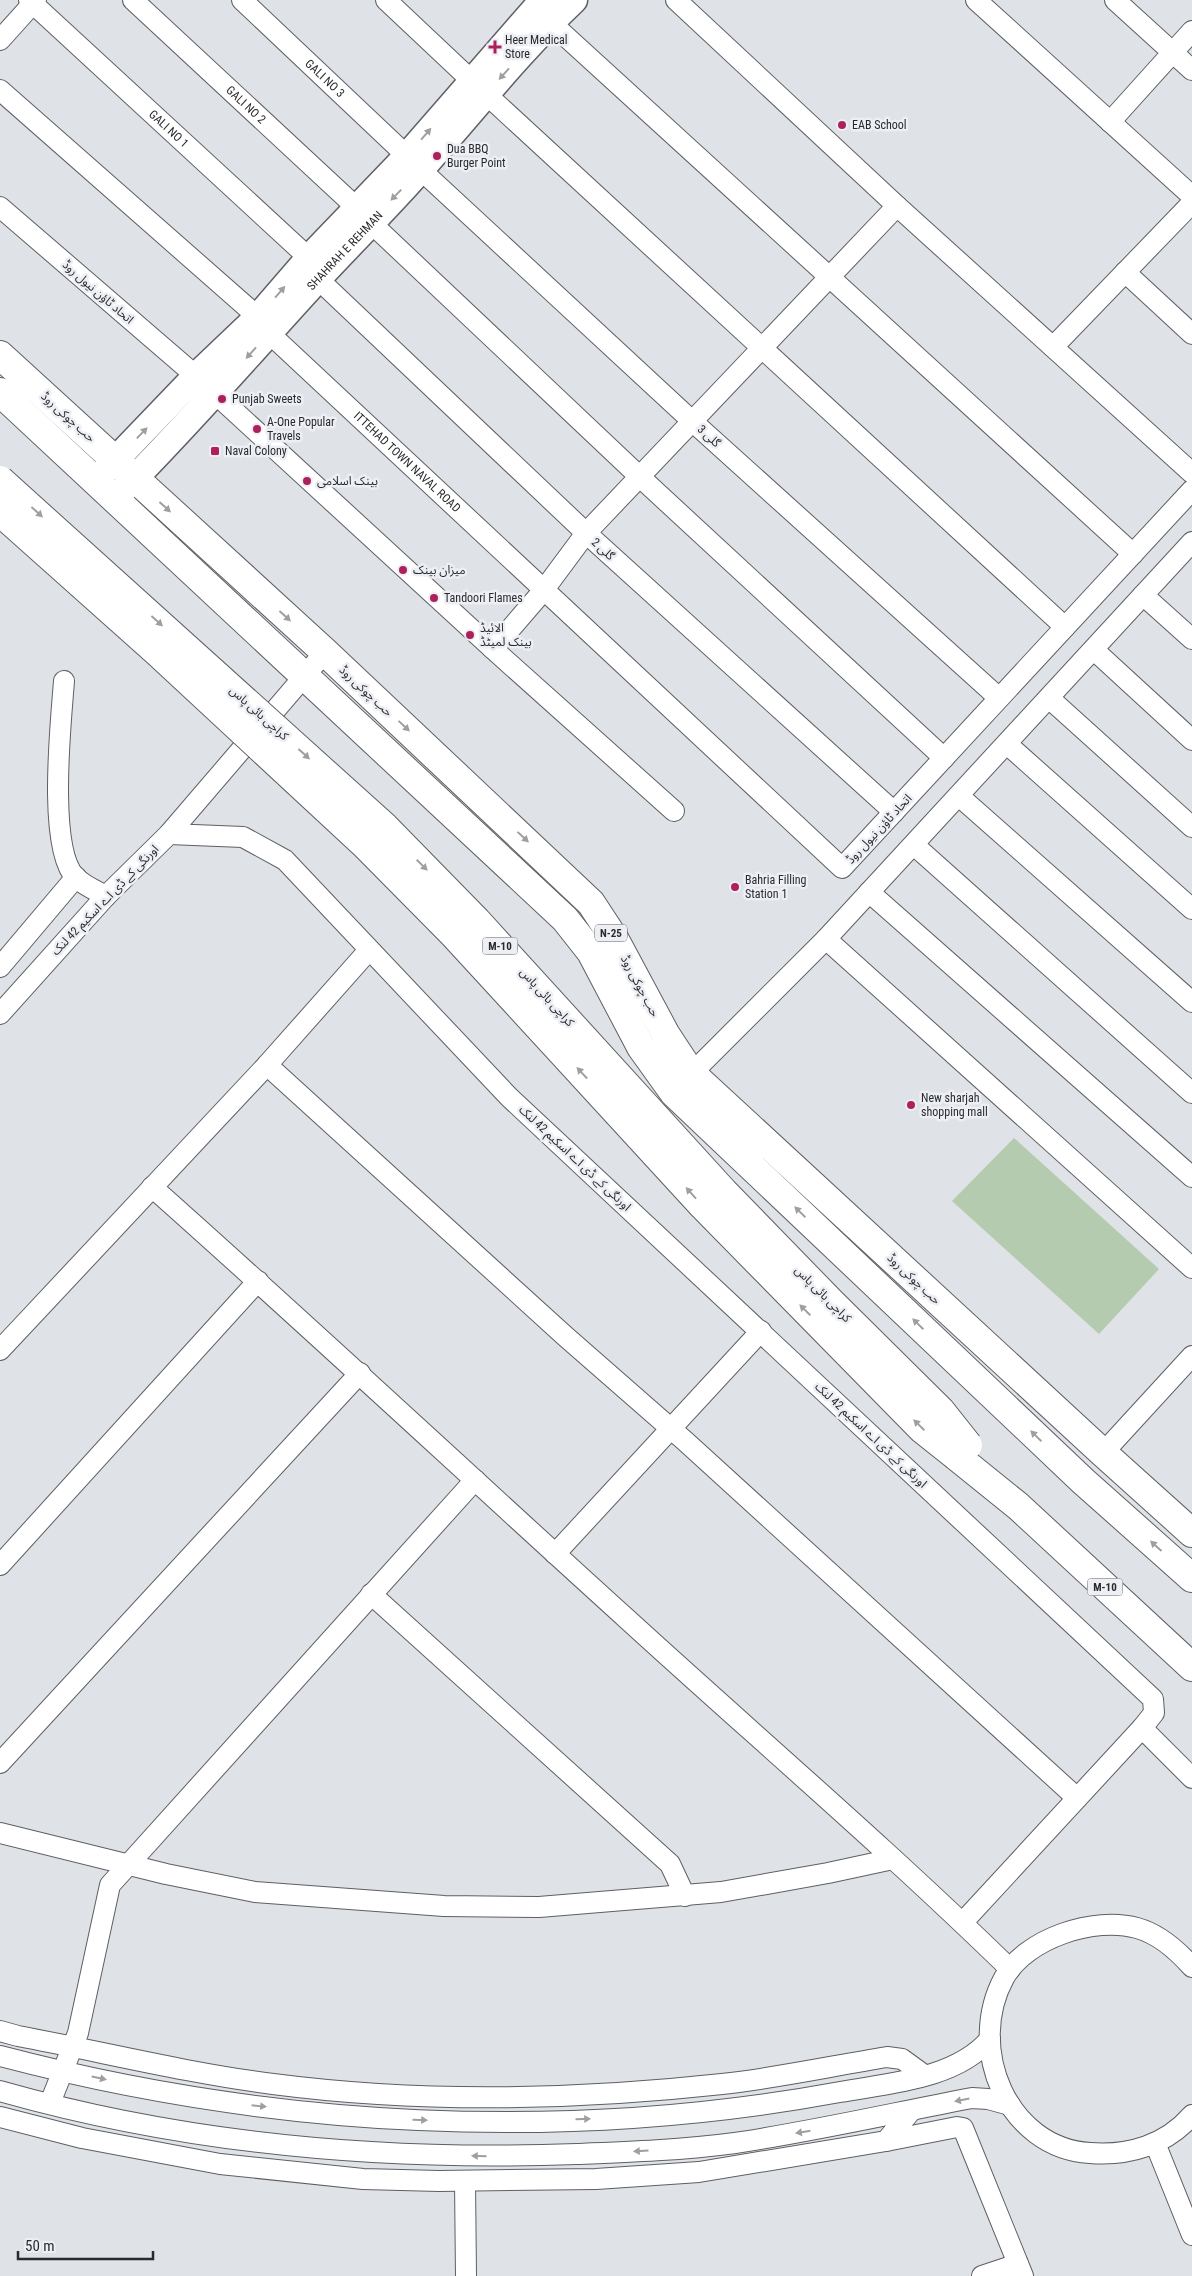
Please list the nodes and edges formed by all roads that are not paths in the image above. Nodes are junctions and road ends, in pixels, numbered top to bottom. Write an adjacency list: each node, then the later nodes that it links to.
1 (134, 0): 22 (street, GALI NO 2)
2 (242, 0): 17 (street, GALI NO 3)
3 (386, 0): 14 (street)
4 (574, 0): 9 (main road, SHAHRAH E REHMAN)
5 (676, 0): 20 (street)
6 (976, 0): 16 (street)
7 (1115, 0): 12 (street)
8 (33, 1): 11 (street); 23 (street, GALI NO 1)
9 (544, 6): 14 (main road, SHAHRAH E REHMAN); 25 (street)
10 (1192, 31): 12 (street)
11 (0, 40)
12 (1173, 52): 13 (street); 16 (street)
13 (1192, 70)
14 (479, 87): 17 (main road, SHAHRAH E REHMAN); 29 (street)
15 (0, 90): 26 (street, ITTEHAD TOWN NAVAL ROAD)
16 (1110, 122): 18 (street)
17 (414, 163): 22 (main road, SHAHRAH E REHMAN); 33 (street, گلی 3)
18 (1192, 196)
19 (1192, 203): 24 (street)
20 (897, 206): 25 (street); 28 (street)
21 (0, 208): 31 (street, اتحاد ٹاؤن نیول روڈ)
22 (364, 215): 23 (main road, SHAHRAH E REHMAN); 36 (street)
23 (314, 268): 26 (main road, SHAHRAH E REHMAN); 42 (street, گلی 2)
24 (1125, 272): 27 (street); 28 (street)
25 (829, 278): 29 (street); 44 (street)
26 (263, 325): 31 (main road, SHAHRAH E REHMAN); 45 (street, ITTEHAD TOWN NAVAL ROAD)
27 (1192, 334)
28 (1053, 347): 35 (street)
29 (762, 348): 33 (street); 47 (street)
30 (0, 355): 34 (highway, حب چوکی روڈ / N-25)
31 (205, 385): 34 (main road, SHAHRAH E REHMAN, one-way to 31); 37 (main road, SHAHRAH E REHMAN); 49 (street, اتحاد ٹاؤن نیول روڈ)
32 (0, 392): 39 (highway)
33 (692, 421): 36 (street); 54 (street, گلی 3)
34 (115, 460): 37 (highway, حب چوکی روڈ / N-25); 39 (main road, SHAHRAH E REHMAN)
35 (1192, 473)
36 (640, 477): 42 (street); 58 (street)
37 (134, 479): 39 (main road, SHAHRAH E REHMAN); 51 (highway, حب چوکی روڈ / N-25, one-way to 51)
38 (0, 480): 86 (highway, کراچی بائی پاس / M-10, one-way to 86, bridge)
39 (105, 489): 52 (highway)
40 (1192, 490): 44 (street, اتحاد ٹاؤن نیول روڈ)
41 (0, 512): 86 (highway, کراچی بائی پاس / M-10, one-way to 41, bridge)
42 (586, 533): 45 (street); 61 (street, گلی 2)
43 (1191, 543): 46 (street)
44 (1133, 554): 47 (street, اتحاد ٹاؤن نیول روڈ)
45 (543, 591): 49 (street); 61 (street, اتحاد ٹاؤن نیول روڈ)
46 (1143, 595): 48 (street); 50 (street)
47 (1065, 627): 54 (street, اتحاد ٹاؤن نیول روڈ)
48 (1192, 639)
49 (493, 649): 60 (street, اتحاد ٹاؤن نیول روڈ)
50 (1094, 650): 55 (street); 56 (street)
51 (325, 652): 52 (street); 75 (highway, حب چوکی روڈ / N-25, one-way to 75)
52 (304, 676): 63 (street); 75 (highway)
53 (64, 682): 65 (street)
54 (999, 698): 58 (street, اتحاد ٹاؤن نیول روڈ)
55 (1049, 698): 57 (street); 62 (street)
56 (1192, 740)
57 (1007, 744): 59 (street); 68 (street)
58 (944, 758): 61 (street, اتحاد ٹاؤن نیول روڈ)
59 (959, 796): 64 (street); 72 (street)
60 (674, 811)
61 (894, 812)
62 (1192, 827)
63 (169, 834): 67 (street, اورنگی کے ڈی اے اسکیم 42 لنک); 70 (street, اورنگی کے ڈی اے اسکیم 42 لنک)
64 (914, 845): 66 (street); 76 (street)
65 (76, 877): 67 (street); 71 (street)
66 (870, 892): 69 (street); 77 (street)
67 (106, 896): 73 (street, اورنگی کے ڈی اے اسکیم 42 لنک)
68 (1192, 909)
69 (826, 939): 75 (street); 79 (street)
70 (369, 950): 74 (street); 81 (street, اورنگی کے ڈی اے اسکیم 42 لنک)
71 (0, 967)
72 (1192, 1002)
73 (0, 1014)
74 (267, 1065): 78 (street); 85 (street)
75 (683, 1083): 87 (highway, حب چوکی روڈ / N-25); 92 (highway, one-way to 75)
76 (1192, 1093)
77 (1192, 1177)
78 (152, 1187): 80 (street); 82 (street)
79 (1192, 1268)
80 (258, 1281): 84 (street); 91 (street)
81 (760, 1331): 85 (street); 95 (street, اورنگی کے ڈی اے اسکیم 42 لنک)
82 (0, 1350)
83 (1192, 1356): 87 (street)
84 (360, 1373): 88 (street); 96 (street)
85 (671, 1428): 90 (street); 98 (street)
86 (962, 1451): 94 (highway, کراچی بائی پاس / M-10)
87 (1103, 1453): 89 (highway, حب چوکی روڈ / N-25)
88 (475, 1480): 90 (street); 93 (street)
89 (1192, 1533)
90 (555, 1554): 100 (street)
91 (0, 1565)
92 (1192, 1578)
93 (371, 1594): 101 (street); 102 (street)
94 (1192, 1667)
95 (1142, 1728): 97 (street); 98 (street)
96 (0, 1763)
97 (1192, 1778)
98 (1077, 1798): 103 (street)
99 (0, 1833): 101 (street)
100 (893, 1859): 102 (street); 103 (street)
101 (128, 1864): 102 (street); 108 (street)
102 (685, 1896)
103 (962, 1922): 105 (street)
104 (1192, 1967): 105 (street)
105 (1010, 1968): 107 (street)
106 (0, 2031): 108 (street)
107 (990, 2038): 111 (street); 114 (street)
108 (72, 2047): 110 (street); 111 (street)
109 (0, 2056): 110 (street)
110 (62, 2070): 111 (street, one-way to 111); 113 (street)
111 (924, 2075)
112 (0, 2091): 113 (street)
113 (50, 2104): 115 (street, one-way to 113)
114 (1010, 2105): 115 (street, one-way to 115); 119 (street)
115 (911, 2111): 118 (street)
116 (1192, 2115): 119 (street)
117 (0, 2117): 120 (street)
118 (886, 2141): 120 (street); 122 (street)
119 (1155, 2144): 121 (street)
120 (466, 2181): 123 (street)
121 (1192, 2234)
122 (1020, 2270): 124 (street)
123 (466, 2276)
124 (982, 2276)

